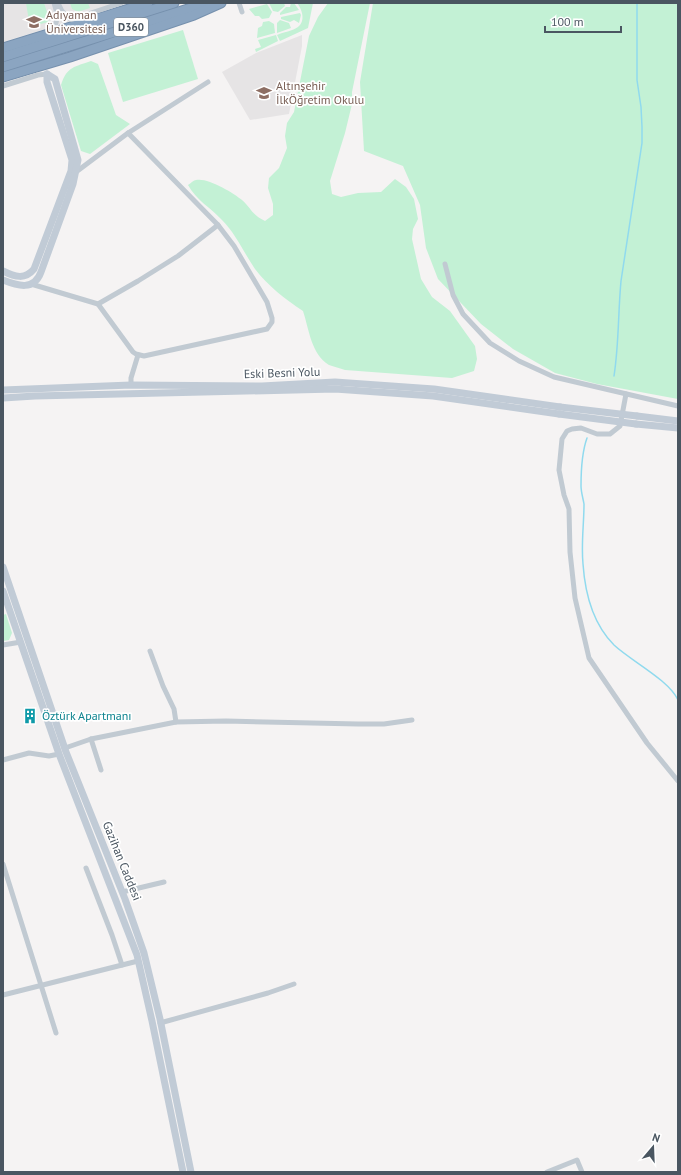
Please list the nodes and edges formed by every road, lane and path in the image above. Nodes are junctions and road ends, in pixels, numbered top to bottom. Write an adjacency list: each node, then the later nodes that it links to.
1 (54, 3): 12 (street)
2 (58, 3): 10 (street)
3 (121, 3): 10 (street)
4 (148, 3): 11 (highway)
5 (174, 3): 14 (highway, D360)
6 (207, 3): 15 (highway, D360)
7 (220, 3): 17 (highway)
8 (239, 3): 9 (street)
9 (242, 12)
10 (65, 15): 11 (street)
11 (80, 24): 12 (highway)
12 (52, 33): 13 (highway)
13 (3, 48)
14 (3, 57)
15 (3, 67)
16 (47, 74): 19 (street); 21 (main road)
17 (3, 77)
18 (208, 82): 20 (street)
19 (3, 86)
20 (128, 133): 21 (street); 22 (street)
21 (73, 172): 24 (main road); 26 (main road)
22 (218, 225): 27 (street); 28 (street)
23 (445, 264): 31 (street)
24 (3, 271)
25 (3, 280): 26 (main road)
26 (31, 284): 27 (street)
27 (98, 304): 28 (street)
28 (138, 355): 29 (street)
29 (131, 385): 30 (main road, Eski Besni Yolu); 34 (main road, Eski Besni Yolu)
30 (3, 390)
31 (626, 394): 33 (street); 51 (street)
32 (3, 398): 34 (main road, Eski Besni Yolu)
33 (678, 406)
34 (560, 410): 35 (main road, bridge)
35 (636, 420): 36 (main road); 37 (main road)
36 (678, 421)
37 (678, 428)
38 (3, 567): 47 (main road, Gazihan Caddesi)
39 (3, 591): 40 (main road, Gazihan Caddesi)
40 (6, 609): 41 (main road, Gazihan Caddesi)
41 (20, 642): 42 (street); 48 (main road, Gazihan Caddesi)
42 (3, 645)
43 (150, 651): 45 (street)
44 (412, 720): 45 (street)
45 (176, 722): 46 (street)
46 (91, 739): 47 (street); 50 (street)
47 (65, 748): 55 (main road, Gazihan Caddesi)
48 (59, 754): 49 (street); 56 (main road, Gazihan Caddesi)
49 (3, 760)
50 (101, 770)
51 (678, 781)
52 (3, 864): 59 (street)
53 (86, 868): 57 (street)
54 (164, 882): 55 (street)
55 (122, 892): 61 (main road, Gazihan Caddesi)
56 (138, 961): 57 (street); 63 (main road, Gazihan Caddesi)
57 (122, 965): 59 (street)
58 (294, 984): 61 (street)
59 (41, 985): 60 (street); 62 (street)
60 (3, 995)
61 (160, 1023): 64 (main road, Gazihan Caddesi)
62 (56, 1033)
63 (183, 1172)
64 (191, 1172)
65 (547, 1172): 66 (street)
66 (582, 1172)

